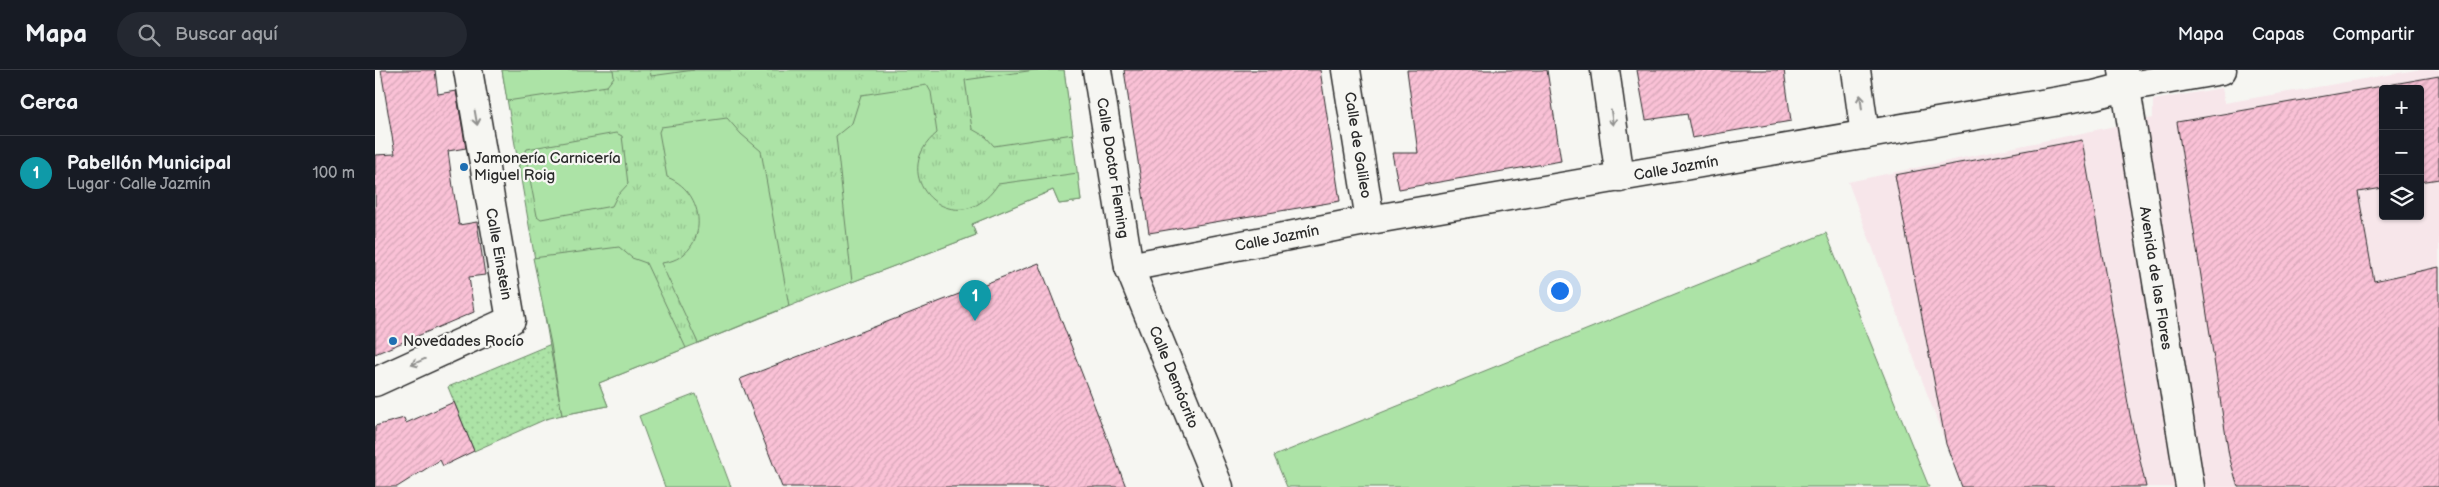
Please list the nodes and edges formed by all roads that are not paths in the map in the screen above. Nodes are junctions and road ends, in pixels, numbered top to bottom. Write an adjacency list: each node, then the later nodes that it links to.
1 (468, 70): 12 (street, Calle Einstein, one-way to 12)
2 (1097, 70): 11 (street, Calle Doctor Fleming)
3 (1346, 70): 10 (street, Calle de Galileo)
4 (1605, 70): 9 (street, one-way to 9)
5 (1857, 70): 8 (street, one-way to 5)
6 (2222, 70): 7 (street, Calle Jazmín)
7 (2124, 78): 8 (street, Calle Jazmín); 14 (street, Avenida de las Flores)
8 (1865, 135): 9 (street, Calle Jazmín)
9 (1620, 178): 10 (street, Calle Jazmín)
10 (1370, 220): 11 (street, Calle Jazmín)
11 (1129, 267): 13 (street, Calle Demócrito)
12 (375, 382)
13 (1219, 487)
14 (2190, 487)

